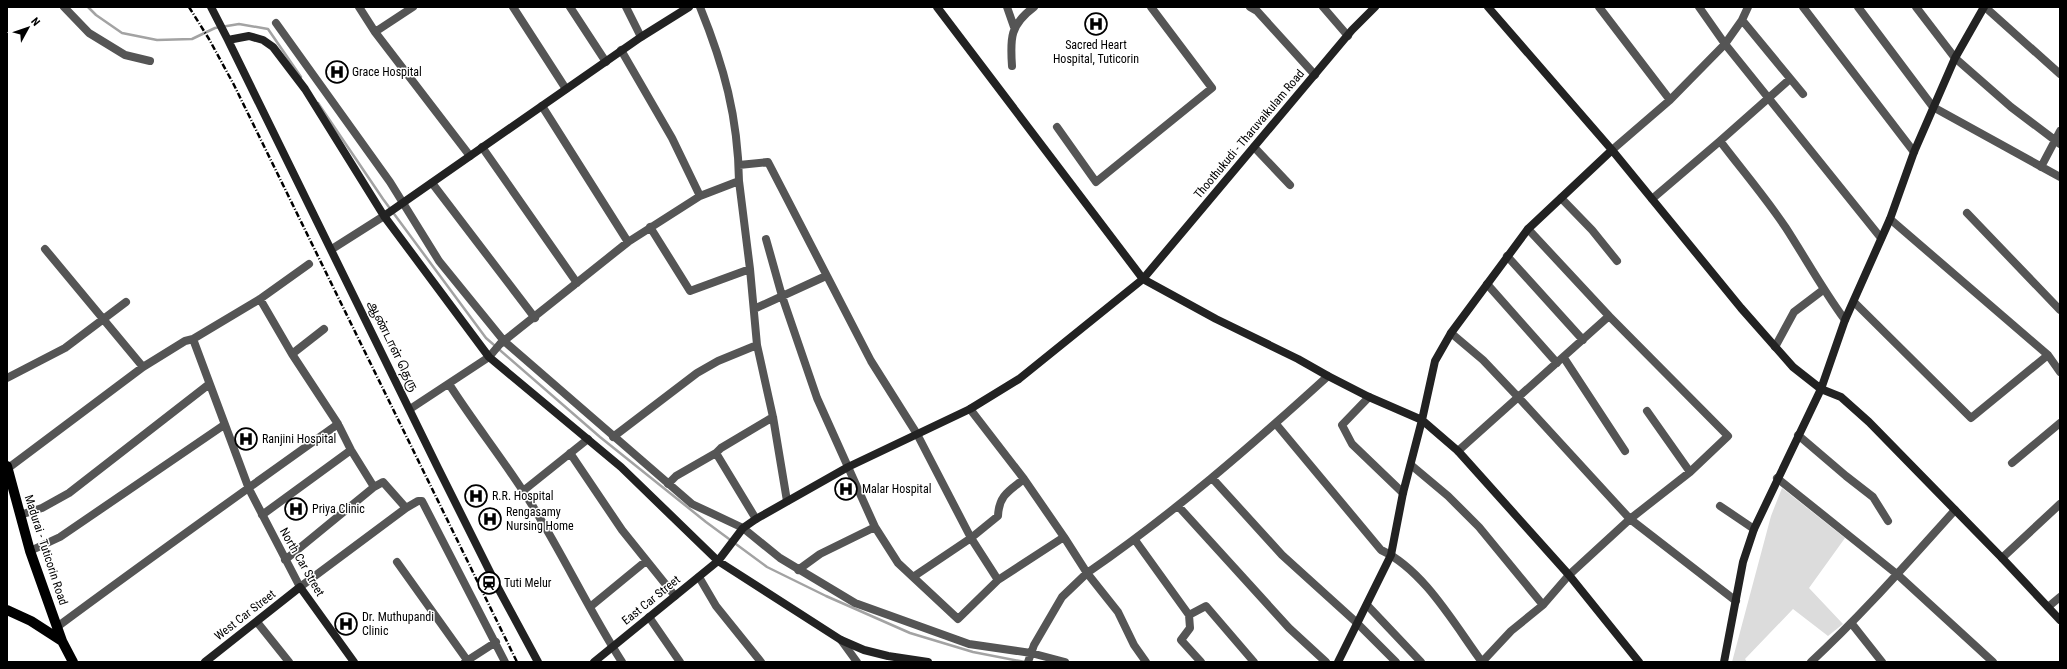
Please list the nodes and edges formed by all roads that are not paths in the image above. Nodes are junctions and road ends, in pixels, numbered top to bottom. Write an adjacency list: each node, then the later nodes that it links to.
1 (64, 7): 35 (street)
2 (211, 7): 31 (street, ஆண்டாள் தெரு)
3 (359, 7): 28 (street)
4 (413, 7): 28 (street)
5 (513, 7): 41 (street)
6 (570, 7): 36 (street)
7 (626, 7): 30 (street)
8 (688, 7): 30 (street)
9 (700, 7): 56 (street)
10 (937, 7): 81 (street)
11 (1007, 7): 27 (street)
12 (1034, 7): 27 (street)
13 (1151, 7): 47 (street)
14 (1250, 7): 39 (street)
15 (1323, 7): 29 (street)
16 (1375, 7): 29 (street, Thoothukudi - Tharuvaikulam Road)
17 (1488, 7): 53 (street)
18 (1599, 7): 44 (street)
19 (1699, 7): 32 (street)
20 (1748, 7): 25 (street)
21 (1803, 7): 54 (street)
22 (1858, 7): 46 (street)
23 (1916, 7): 34 (street)
24 (1985, 7): 34 (street); 38 (street)
25 (1742, 20): 32 (street); 40 (street)
26 (276, 23): 65 (street)
27 (1014, 27): 37 (street)
28 (375, 32): 55 (street)
29 (1348, 36): 39 (street, Thoothukudi - Tharuvaikulam Road)
30 (641, 37): 33 (street)
31 (228, 40): 67 (street); 75 (street, ஆண்டாள் தெரு)
32 (1726, 44): 43 (street); 44 (street)
33 (621, 50): 36 (street); 62 (street)
34 (1955, 58): 46 (street); 50 (street)
35 (150, 61)
36 (606, 62): 41 (street)
37 (1012, 66)
38 (2060, 74)
39 (1315, 75): 51 (street, Thoothukudi - Tharuvaikulam Road)
40 (1790, 79): 42 (street); 43 (street)
41 (566, 89): 45 (street)
42 (1803, 94)
43 (1767, 98): 49 (street); 71 (street)
44 (1670, 100): 53 (street)
45 (542, 106): 52 (street); 73 (street)
46 (1933, 106): 54 (street); 57 (street)
47 (1056, 127)
48 (2060, 131): 50 (street)
49 (1720, 141): 64 (street); 84 (street)
50 (2057, 142): 57 (street)
51 (1254, 147): 61 (street); 81 (street, Thoothukudi - Tharuvaikulam Road)
52 (482, 148): 55 (street); 82 (street)
53 (1612, 150): 63 (street); 64 (street)
54 (1914, 152): 68 (street)
55 (470, 156): 60 (street)
56 (739, 166): 59 (street); 80 (street)
57 (2041, 166): 58 (street)
58 (2060, 177)
59 (739, 181): 62 (street); 79 (street)
60 (432, 182): 65 (street); 93 (street)
61 (1290, 184)
62 (700, 196): 69 (street)
63 (1561, 198): 70 (street); 77 (street)
64 (1652, 199): 101 (street)
65 (399, 205): 67 (street); 99 (street)
66 (1967, 213): 90 (street)
67 (386, 215): 75 (street); 103 (street)
68 (1890, 219): 71 (street); 104 (street)
69 (650, 227): 73 (street); 79 (street)
70 (1528, 229): 76 (street); 91 (street)
71 (1881, 238): 88 (street)
72 (766, 239): 85 (street)
73 (628, 242): 82 (street)
74 (45, 249): 92 (street)
75 (332, 250): 115 (street, ஆண்டாள் தெரு)
76 (1507, 256): 83 (street); 98 (street)
77 (1617, 262)
78 (309, 264): 86 (street)
79 (750, 269): 89 (street)
80 (826, 276): 85 (street); 124 (street)
81 (1143, 279): 108 (street); 116 (street, Thoothukudi - Tharuvaikulam Road)
82 (577, 283): 93 (street)
83 (1487, 284): 96 (street); 105 (street)
84 (1823, 290): 94 (street); 101 (street)
85 (782, 296): 89 (street); 135 (street)
86 (260, 300): 97 (street); 102 (street)
87 (126, 302): 92 (street)
88 (1854, 302): 94 (street); 104 (street)
89 (754, 309): 100 (street)
90 (2060, 310)
91 (1609, 316): 98 (street); 137 (street)
92 (102, 318): 106 (street); 109 (street)
93 (535, 318): 99 (street)
94 (1846, 320): 112 (street)
95 (324, 329): 102 (street)
96 (1451, 333): 114 (street); 119 (street)
97 (193, 339): 106 (street); 111 (street, North Car Street)
98 (1583, 340): 105 (street)
99 (502, 342): 103 (street); 126 (street)
100 (757, 345): 118 (street); 126 (street)
101 (1775, 347): 112 (street)
102 (292, 354): 121 (street)
103 (491, 354): 110 (street); 127 (street)
104 (2048, 356): 107 (street)
105 (1560, 360): 114 (street); 129 (street)
106 (143, 367): 136 (street)
107 (2060, 372)
108 (1328, 376): 113 (street); 122 (street)
109 (7, 378)
110 (449, 384): 115 (street); 144 (street)
111 (208, 385): 123 (street, North Car Street); 152 (street)
112 (1821, 389): 125 (street); 151 (street)
113 (1370, 397): 119 (street); 145 (street)
114 (1519, 398): 130 (street); 155 (street)
115 (410, 408): 204 (street, ஆண்டாள் தெரு)
116 (970, 408): 124 (street, Thoothukudi - Tharuvaikulam Road); 140 (street)
117 (1647, 411): 137 (street)
118 (773, 417): 132 (street); 146 (street)
119 (1422, 420): 130 (street); 134 (street)
120 (2060, 423): 133 (street)
121 (338, 424): 128 (street); 143 (street)
122 (1276, 424): 138 (street); 164 (street)
123 (224, 425): 143 (street, North Car Street); 163 (street)
124 (917, 434): 135 (street, East Car Street); 161 (street)
125 (1798, 435): 139 (street); 156 (street)
126 (613, 437): 141 (street)
127 (588, 439): 131 (street); 165 (street)
128 (351, 450): 142 (street); 153 (street)
129 (1625, 450)
130 (1458, 451): 172 (street)
131 (570, 453): 144 (street); 168 (street)
132 (716, 453): 141 (street); 154 (street)
133 (2012, 464)
134 (1411, 465): 145 (street); 182 (street)
135 (848, 467): 146 (street, East Car Street); 157 (street)
136 (7, 468): 152 (main road, Madurai - Tuticorin Road)
137 (1690, 472): 155 (street)
138 (1212, 478): 148 (street); 190 (street)
139 (1777, 478): 158 (street); 173 (street)
140 (1024, 479): 160 (street); 161 (street)
141 (668, 484): 159 (street)
142 (374, 487): 150 (street); 167 (street)
143 (249, 489): 153 (street, North Car Street); 192 (street)
144 (523, 490): 183 (street)
145 (1403, 493): 164 (street)
146 (787, 501): 154 (street, East Car Street)
147 (2060, 504): 166 (street)
148 (1179, 506): 162 (street); 215 (street)
149 (1720, 506): 158 (street)
150 (406, 508): 177 (street); 195 (street)
151 (1955, 510): 166 (street); 173 (street)
152 (20, 515): 163 (main road, Madurai - Tuticorin Road)
153 (262, 515): 167 (street, North Car Street)
154 (756, 518): 159 (street, East Car Street)
155 (1630, 520): 172 (street); 180 (street)
156 (1888, 521)
157 (875, 527): 170 (street); 175 (street)
158 (1754, 529): 180 (street)
159 (741, 531): 165 (street, East Car Street); 170 (street)
160 (1064, 537): 171 (street); 176 (street)
161 (971, 538): 175 (street); 176 (street)
162 (1135, 540): 171 (street); 186 (street)
163 (30, 551): 192 (main road, Madurai - Tuticorin Road)
164 (1391, 555): 181 (street); 219 (street)
165 (720, 558): 174 (street, East Car Street); 193 (street)
166 (2002, 558): 184 (street)
167 (285, 560): 177 (street, North Car Street)
168 (646, 561): 178 (street); 183 (street)
169 (397, 562): 198 (street)
170 (798, 570): 197 (street)
171 (1087, 573): 197 (street); 212 (street)
172 (1569, 575): 182 (street); 220 (street)
173 (1898, 575): 191 (street); 224 (street)
174 (698, 577): 178 (street, East Car Street); 208 (street)
175 (913, 577): 176 (street)
176 (998, 580)
177 (300, 587): 189 (street, West Car Street); 202 (street, North Car Street)
178 (675, 596): 187 (street, East Car Street)
179 (2060, 597): 184 (street)
180 (1736, 600): 221 (street)
181 (1367, 605): 190 (street); 218 (street)
182 (1543, 605): 219 (street)
183 (590, 607): 196 (street)
184 (2048, 607): 188 (street)
185 (7, 610): 194 (main road)
186 (1189, 615): 213 (street); 214 (street)
187 (649, 617): 196 (street, East Car Street); 207 (street)
188 (2060, 620)
189 (257, 622): 200 (street, West Car Street); 201 (street)
190 (1356, 622): 216 (street); 217 (street)
191 (1852, 624): 222 (street); 223 (street)
192 (57, 626): 194 (main road, Madurai - Tuticorin Road)
193 (841, 640): 209 (street); 210 (street)
194 (62, 641): 199 (main road, Madurai - Tuticorin Road)
195 (496, 642): 198 (street); 203 (street)
196 (612, 647): 205 (street, East Car Street); 206 (street)
197 (1029, 658): 211 (street)
198 (466, 661)
199 (73, 662)
200 (205, 662)
201 (290, 662)
202 (354, 662)
203 (505, 662)
204 (538, 662)
205 (594, 662)
206 (622, 662)
207 (680, 662)
208 (761, 662)
209 (857, 662)
210 (928, 662)
211 (1066, 662)
212 (1146, 662)
213 (1201, 662)
214 (1254, 662)
215 (1326, 662)
216 (1338, 662)
217 (1396, 662)
218 (1421, 662)
219 (1482, 662)
220 (1639, 662)
221 (1724, 662)
222 (1811, 662)
223 (1882, 662)
224 (1993, 662)

